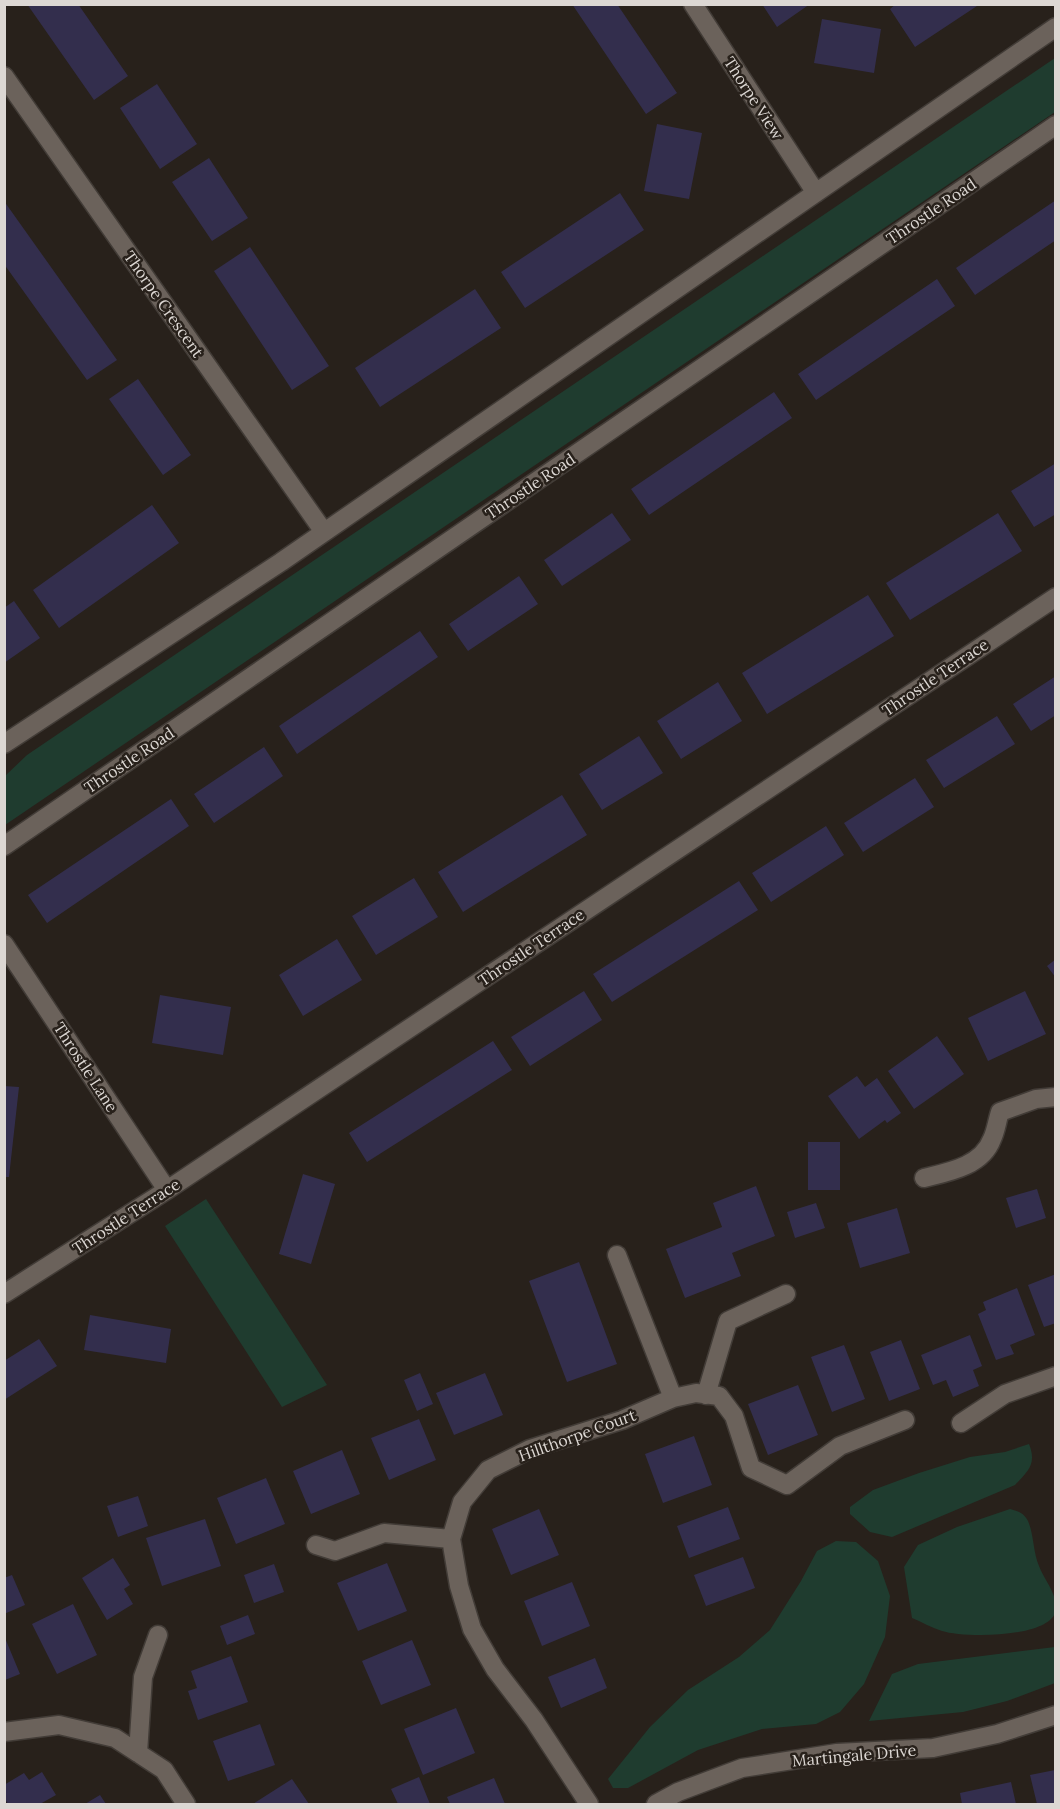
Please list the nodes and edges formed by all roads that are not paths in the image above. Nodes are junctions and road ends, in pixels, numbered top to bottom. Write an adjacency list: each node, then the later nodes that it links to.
1 (693, 4): 5 (street, Thorpe View)
2 (1056, 27): 5 (street)
3 (4, 76): 6 (street, Thorpe Crescent)
4 (1056, 125): 9 (street, Throstle Road)
5 (816, 193): 6 (street)
6 (324, 532): 8 (street)
7 (1056, 597): 13 (street, Throstle Terrace)
8 (4, 744)
9 (4, 846)
10 (4, 944): 13 (street, Throstle Lane)
11 (1056, 1097): 12 (street)
12 (924, 1178)
13 (167, 1190): 15 (street, Throstle Terrace)
14 (617, 1255): 19 (street)
15 (4, 1294)
16 (786, 1294): 18 (street)
17 (1056, 1376): 21 (street)
18 (706, 1395): 19 (street, Hillthorpe Court); 20 (street)
19 (673, 1398): 22 (street, Hillthorpe Court)
20 (905, 1420)
21 (961, 1423)
22 (451, 1539): 23 (street); 29 (street, Hillthorpe Court)
23 (316, 1545)
24 (158, 1635): 27 (street)
25 (1056, 1715): 30 (street, Martingale Drive)
26 (4, 1732): 27 (street)
27 (138, 1753): 28 (street)
28 (186, 1804)
29 (589, 1804)
30 (656, 1804)

